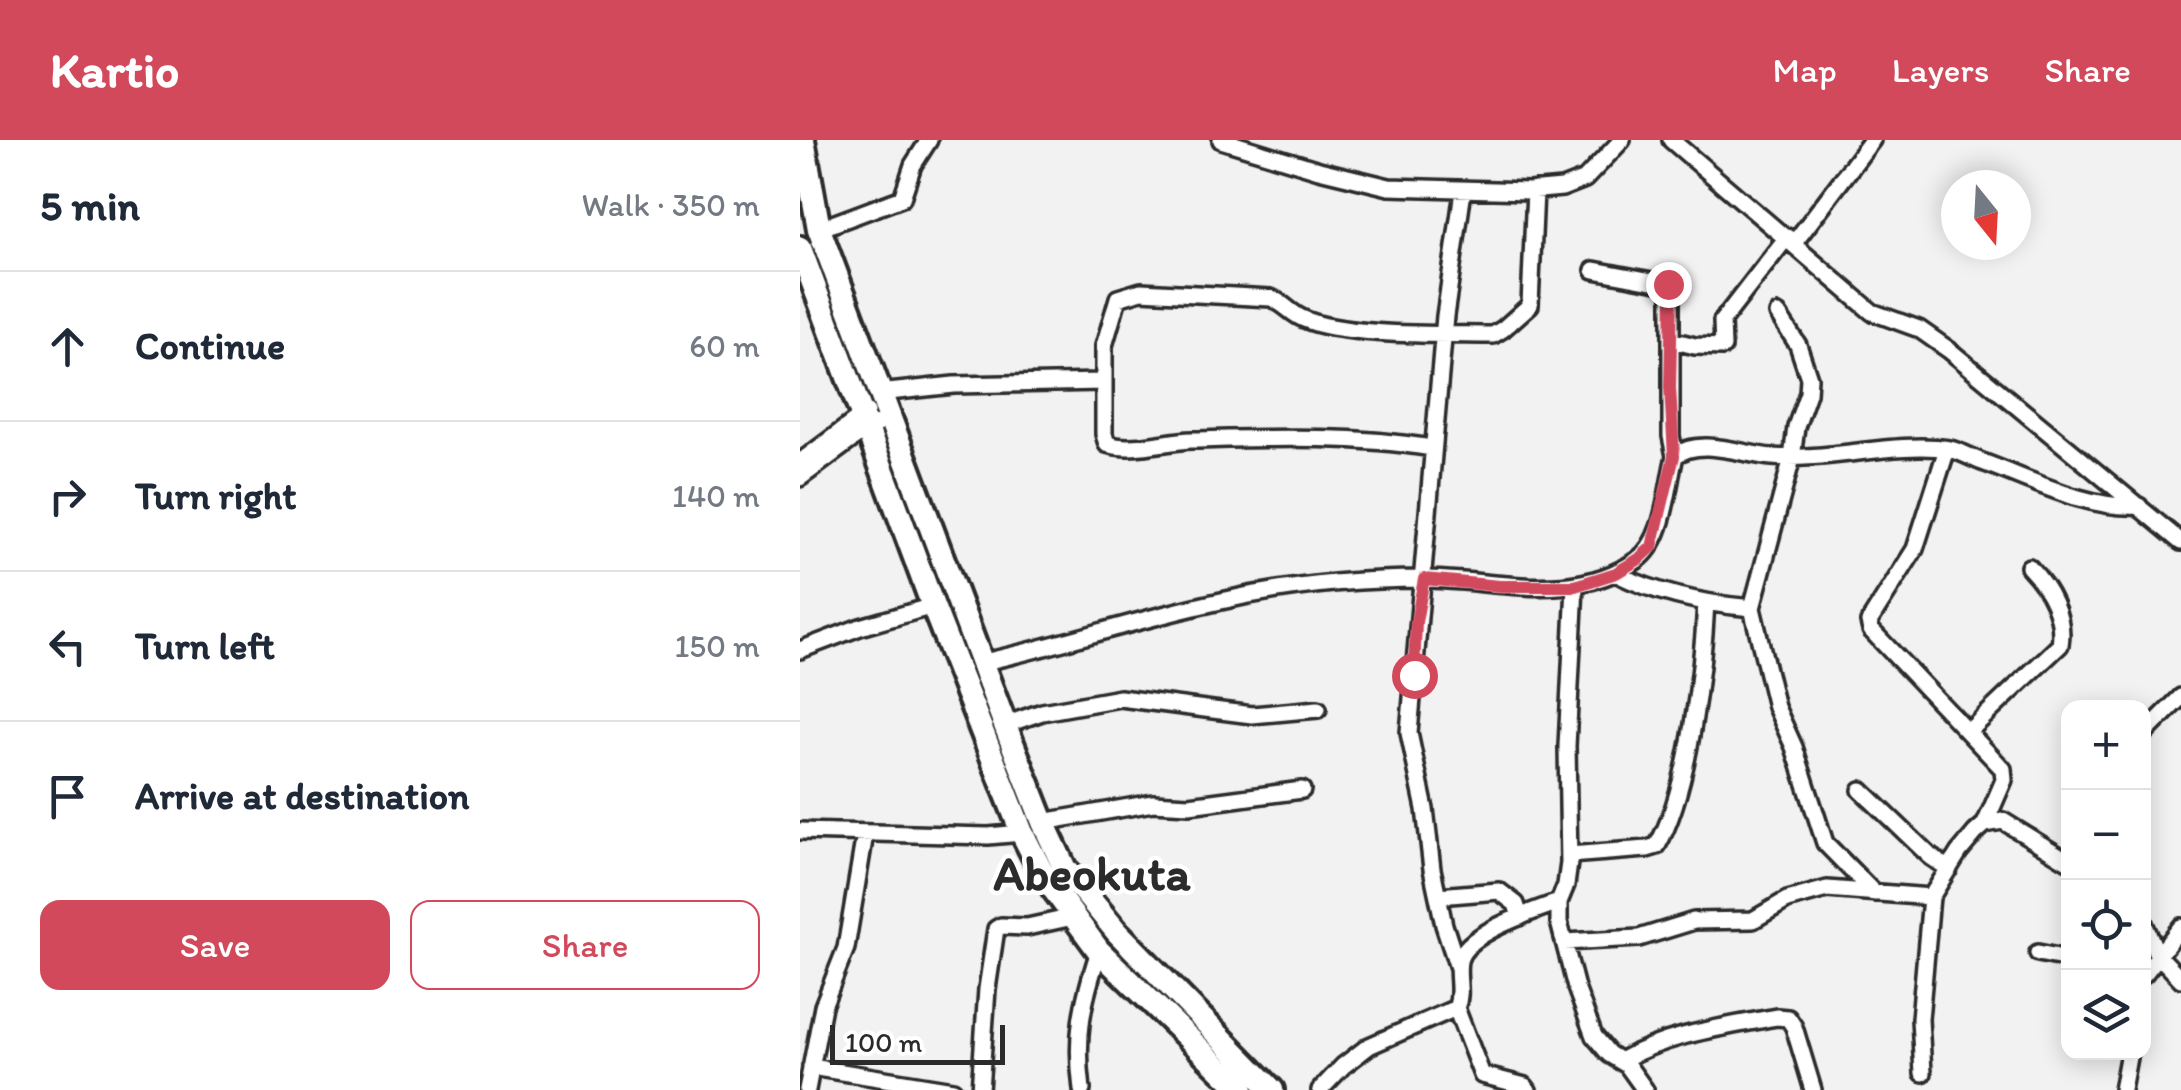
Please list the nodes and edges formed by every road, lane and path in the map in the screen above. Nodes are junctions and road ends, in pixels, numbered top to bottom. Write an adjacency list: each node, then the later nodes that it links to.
1 (804, 140): 10 (highway)
2 (929, 140): 10 (street)
3 (1221, 140): 7 (street)
4 (1622, 140): 9 (street)
5 (1671, 140): 11 (street)
6 (1872, 140): 11 (street)
7 (1271, 147): 8 (street)
8 (1463, 190): 9 (street); 15 (street)
9 (1536, 190): 15 (street)
10 (819, 229): 18 (highway)
11 (1791, 240): 16 (street); 26 (street)
12 (800, 248): 19 (highway)
13 (1594, 270): 16 (street)
14 (1778, 314): 23 (street)
15 (1444, 334): 17 (street); 20 (street)
16 (1670, 340): 22 (street)
17 (1103, 382): 18 (street); 20 (street)
18 (884, 405): 19 (street); 36 (highway)
19 (863, 422): 24 (street); 25 (street); 33 (highway)
20 (1432, 448): 30 (street)
21 (1947, 449): 23 (street); 26 (street); 41 (street)
22 (1674, 456): 23 (street); 29 (street)
23 (1792, 458): 34 (street)
24 (800, 462)
25 (800, 478)
26 (2140, 506): 27 (street)
27 (2181, 542)
28 (2029, 568): 41 (street)
29 (1616, 573): 31 (street); 32 (street)
30 (1424, 579): 31 (street); 36 (street); 52 (street)
31 (1575, 586): 48 (street)
32 (1706, 602): 34 (street); 48 (street)
33 (933, 606): 35 (street); 45 (highway)
34 (1752, 608): 51 (street)
35 (800, 650)
36 (984, 662): 39 (highway)
37 (2181, 697): 40 (street)
38 (1318, 709): 39 (street)
39 (1005, 725): 45 (highway)
40 (2151, 727)
41 (1968, 732): 44 (street)
42 (1302, 790): 45 (street)
43 (1860, 790): 50 (street)
44 (1985, 824): 49 (street); 50 (street)
45 (1032, 828): 47 (street); 55 (highway); 78 (highway)
46 (800, 830): 47 (street)
47 (864, 834): 70 (street)
48 (1568, 856): 54 (street)
49 (2061, 857)
50 (1949, 869): 53 (street)
51 (1874, 893): 53 (street); 59 (street)
52 (1438, 896): 56 (street); 64 (street)
53 (1931, 897): 71 (street)
54 (1559, 902): 56 (street); 59 (street)
55 (1073, 917): 60 (highway); 75 (street)
56 (1520, 917): 64 (street)
57 (2181, 927): 62 (street)
58 (2151, 939): 62 (street)
59 (1564, 942): 69 (street)
60 (1099, 951): 76 (street); 77 (highway)
61 (2038, 953): 63 (street)
62 (2157, 954): 65 (street); 66 (street)
63 (2061, 958)
64 (1458, 968): 67 (street)
65 (2147, 970)
66 (2181, 979)
67 (1456, 1008): 79 (street); 80 (street)
68 (2128, 1060): 83 (street)
69 (1620, 1061): 81 (street); 82 (street)
70 (811, 1067): 72 (street); 73 (street)
71 (1923, 1073)
72 (923, 1088): 74 (street)
73 (807, 1090)
74 (953, 1090)
75 (980, 1090)
76 (1082, 1090)
77 (1242, 1090)
78 (1272, 1090)
79 (1320, 1090)
80 (1528, 1090)
81 (1645, 1090)
82 (1813, 1090)
83 (2122, 1090)

